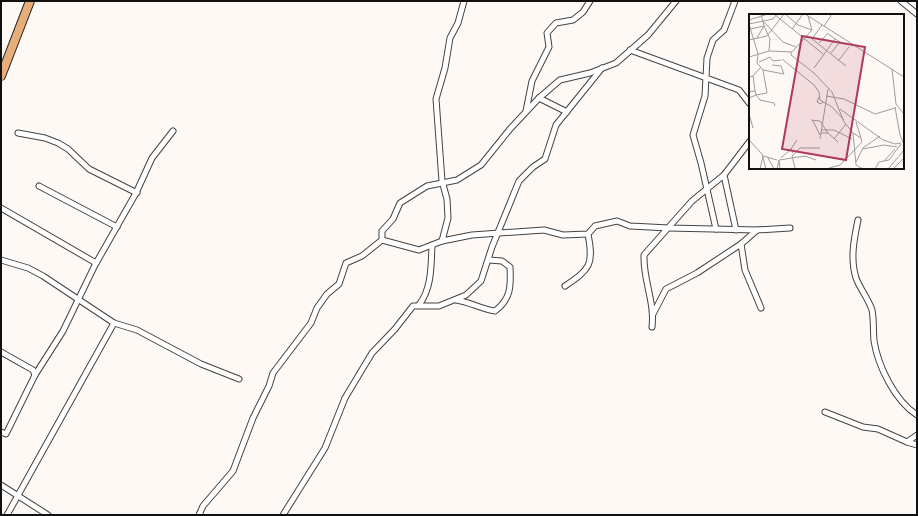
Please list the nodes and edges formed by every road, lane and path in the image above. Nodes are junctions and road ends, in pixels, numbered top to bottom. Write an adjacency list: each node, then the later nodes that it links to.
1 (30, 1): 10 (main road)
2 (464, 1): 20 (street)
3 (590, 1): 14 (street)
4 (676, 1): 8 (street)
5 (735, 1): 11 (street)
6 (901, 1): 7 (street)
7 (917, 14)
8 (630, 50): 9 (street); 11 (street)
9 (602, 68): 12 (street); 15 (street)
10 (1, 76)
11 (706, 77): 13 (street); 22 (street)
12 (539, 98): 14 (street); 15 (street)
13 (749, 103)
14 (526, 112): 20 (street)
15 (567, 112): 33 (street)
16 (173, 131): 23 (street)
17 (18, 133): 23 (street)
18 (749, 142): 19 (street)
19 (724, 175): 22 (street); 30 (street)
20 (442, 184): 34 (street); 35 (street)
21 (39, 186): 26 (street)
22 (707, 189): 27 (street); 29 (street)
23 (137, 192): 26 (street)
24 (1, 208): 40 (street)
25 (858, 220): 53 (street)
26 (117, 227): 40 (street)
27 (669, 228): 29 (street); 32 (street); 46 (street)
28 (790, 228): 31 (street)
29 (716, 229): 30 (street)
30 (736, 230): 31 (street)
31 (756, 230): 36 (street)
32 (588, 234): 33 (street); 41 (street)
33 (497, 235): 35 (street); 39 (street)
34 (382, 240): 37 (street); 62 (street)
35 (442, 241): 37 (street)
36 (741, 244): 45 (street); 46 (street)
37 (432, 245): 44 (street)
38 (1, 260): 42 (street)
39 (488, 260): 43 (street); 43 (street)
40 (96, 263): 42 (street)
41 (565, 286)
42 (79, 299): 47 (street); 50 (street)
43 (455, 300): 44 (street)
44 (419, 305): 63 (street)
45 (761, 308)
46 (653, 314): 48 (street)
47 (114, 323): 51 (street); 59 (street)
48 (652, 327)
49 (1, 352): 50 (street)
50 (35, 375): 54 (street)
51 (239, 379)
52 (825, 412): 56 (street)
53 (917, 415)
54 (1, 432)
55 (917, 435): 56 (street)
56 (907, 442): 57 (street)
57 (917, 445)
58 (1, 485): 59 (street)
59 (18, 495): 60 (street); 61 (street)
60 (7, 515)
61 (48, 515)
62 (199, 515)
63 (283, 515)

